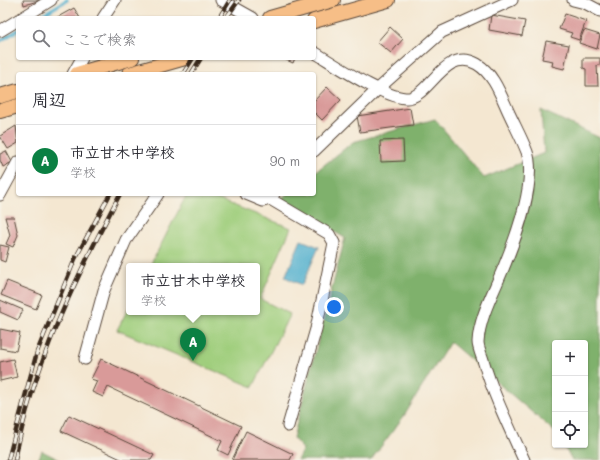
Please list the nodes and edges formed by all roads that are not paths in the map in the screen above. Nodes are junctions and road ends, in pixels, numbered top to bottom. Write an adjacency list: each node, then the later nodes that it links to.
1 (51, 0): 9 (street)
2 (115, 0): 10 (street)
3 (221, 0): 11 (street)
4 (333, 0): 12 (main road)
5 (388, 0): 13 (main road)
6 (512, 0): 25 (street)
7 (573, 0): 8 (street)
8 (600, 11)
9 (25, 16)
10 (105, 16)
11 (249, 16)
12 (277, 16)
13 (318, 20)
14 (16, 21): 15 (street)
15 (0, 31)
16 (316, 53): 25 (street)
17 (81, 60): 20 (street)
18 (125, 60): 21 (main road)
19 (178, 60): 22 (main road)
20 (74, 72)
21 (84, 72)
22 (136, 72)
23 (16, 87): 24 (main road)
24 (0, 89)
25 (378, 89): 30 (street); 38 (street)
26 (16, 92): 27 (main road)
27 (0, 96)
28 (16, 107): 29 (main road)
29 (0, 111)
30 (316, 149)
31 (16, 166): 32 (street)
32 (0, 195)
33 (157, 196): 36 (street)
34 (251, 196): 35 (street)
35 (272, 196): 37 (street)
36 (85, 359)
37 (288, 426)
38 (524, 460)

